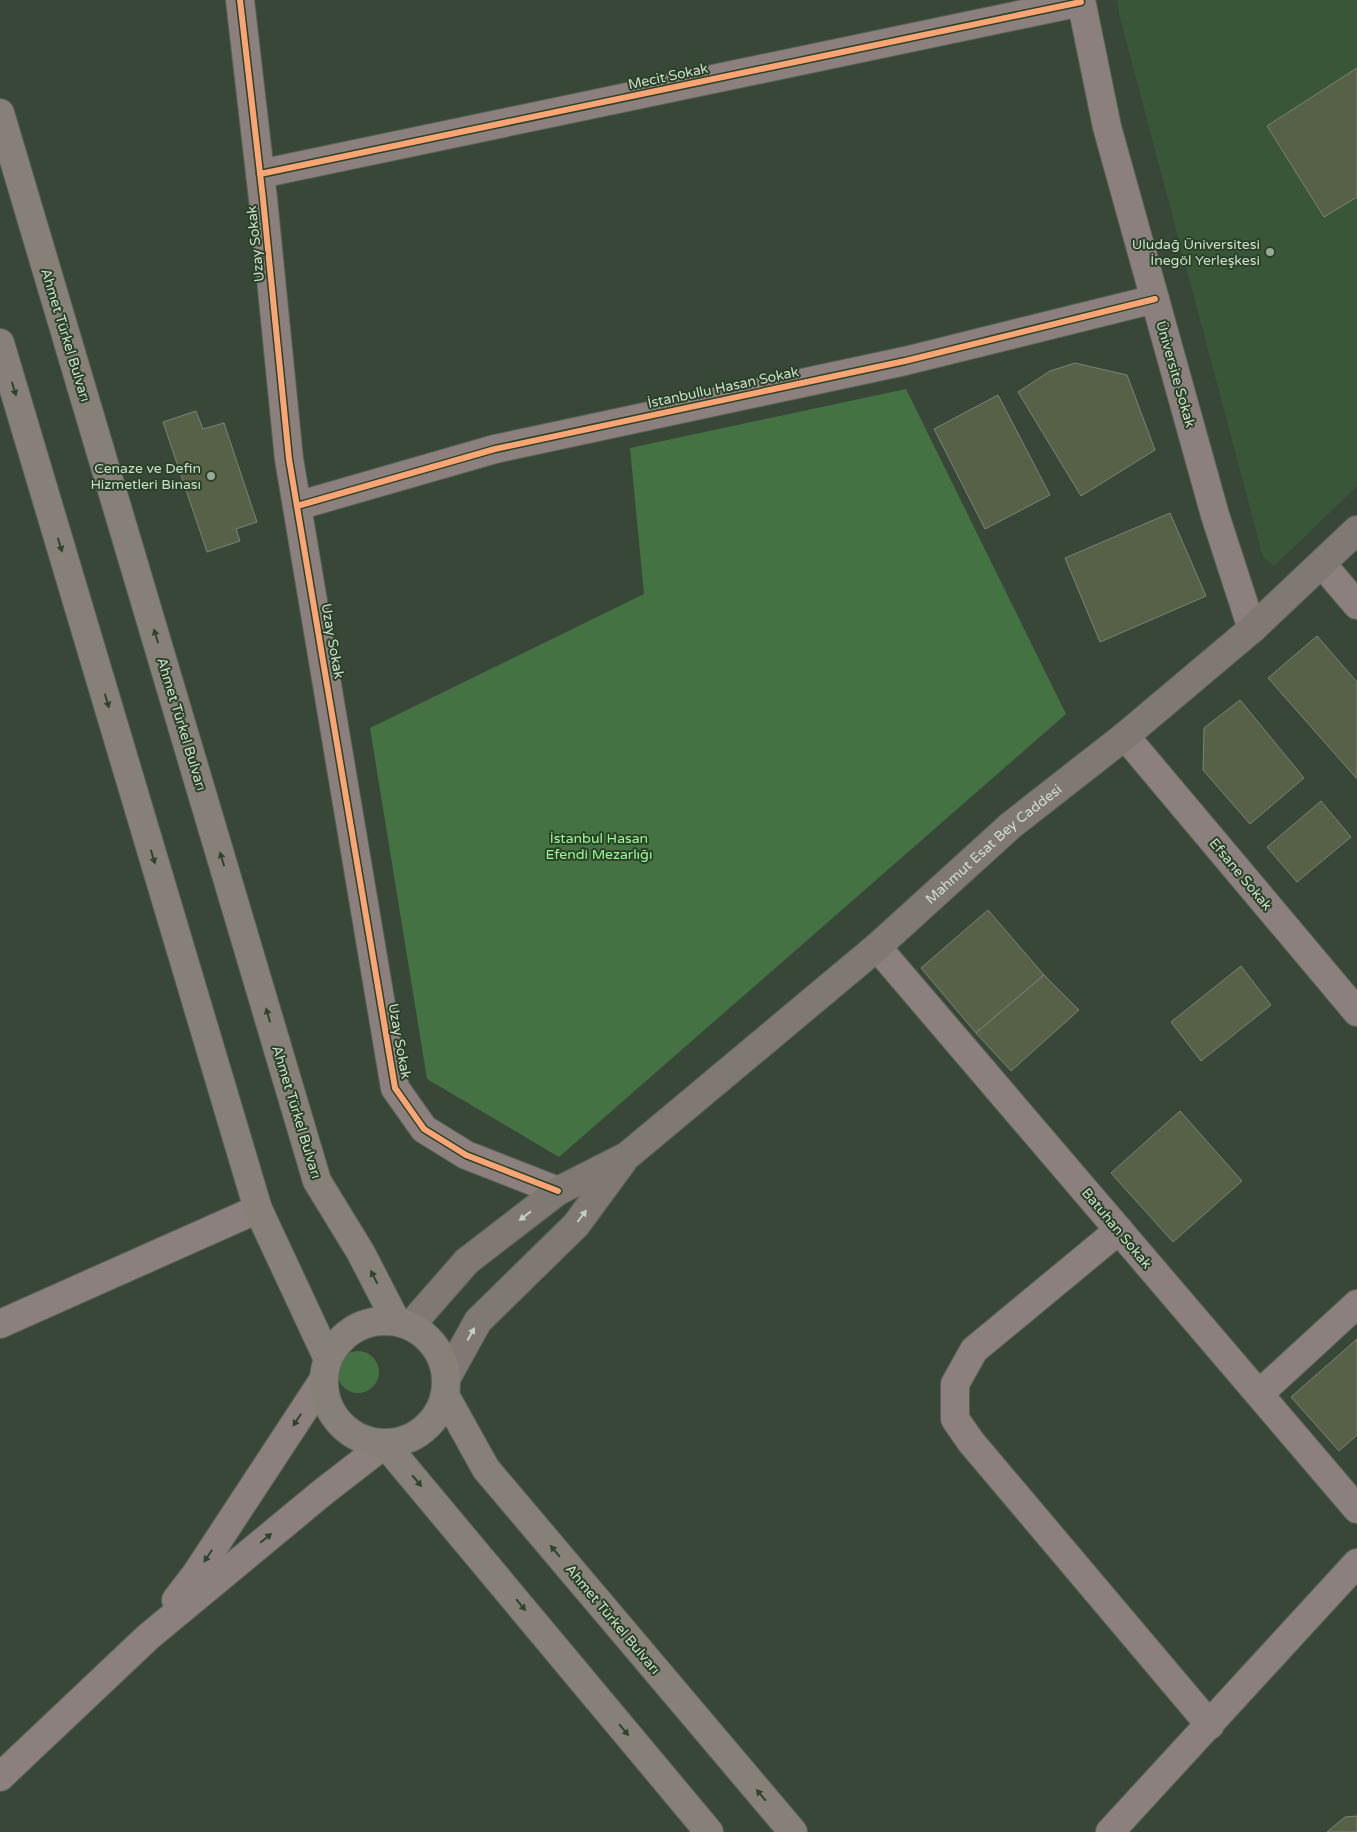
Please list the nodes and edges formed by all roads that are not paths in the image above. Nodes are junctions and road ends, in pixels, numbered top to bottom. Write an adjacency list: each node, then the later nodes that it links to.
1 (240, 0): 4 (street, Uzay Sokak)
2 (1081, 1): 4 (street, Mecit Sokak); 5 (street, Üniversite Sokak)
3 (0, 112): 20 (main road, Ahmet Türkel Bulvarı, one-way to 3)
4 (260, 174): 7 (street, Uzay Sokak)
5 (1155, 299): 7 (street, İstanbullu Hasan Sokak); 11 (street, Üniversite Sokak)
6 (0, 343): 17 (main road, one-way to 17)
7 (297, 506): 16 (street, Uzay Sokak)
8 (1357, 530): 9 (main road, Mahmut Esat Bey Caddesi)
9 (1322, 564): 10 (street); 11 (main road, Mahmut Esat Bey Caddesi)
10 (1357, 605)
11 (1252, 629): 12 (main road, Mahmut Esat Bey Caddesi)
12 (1125, 736): 13 (main road, Mahmut Esat Bey Caddesi); 14 (street, Efsane Sokak)
13 (877, 947): 15 (main road, Mahmut Esat Bey Caddesi); 18 (street, Batuhan Sokak)
14 (1357, 1012)
15 (627, 1156): 16 (main road); 23 (main road, one-way to 15)
16 (558, 1191): 20 (main road, one-way to 20)
17 (258, 1209): 21 (street); 22 (main road)
18 (1118, 1230): 24 (street, Batuhan Sokak); 29 (street)
19 (1357, 1304): 24 (street)
20 (403, 1323): 22 (main road); 23 (main road)
21 (0, 1324)
22 (326, 1369): 25 (main road); 28 (street, one-way to 28)
23 (446, 1387): 25 (main road); 32 (main road, Ahmet Türkel Bulvarı, one-way to 23)
24 (1258, 1394): 26 (street, Batuhan Sokak)
25 (385, 1444): 28 (street, one-way to 25); 31 (main road, one-way to 31)
26 (1356, 1505)
27 (1357, 1563): 29 (street)
28 (148, 1637): 30 (street)
29 (1210, 1724): 33 (street)
30 (0, 1777)
31 (709, 1832)
32 (793, 1832)
33 (1110, 1832)

